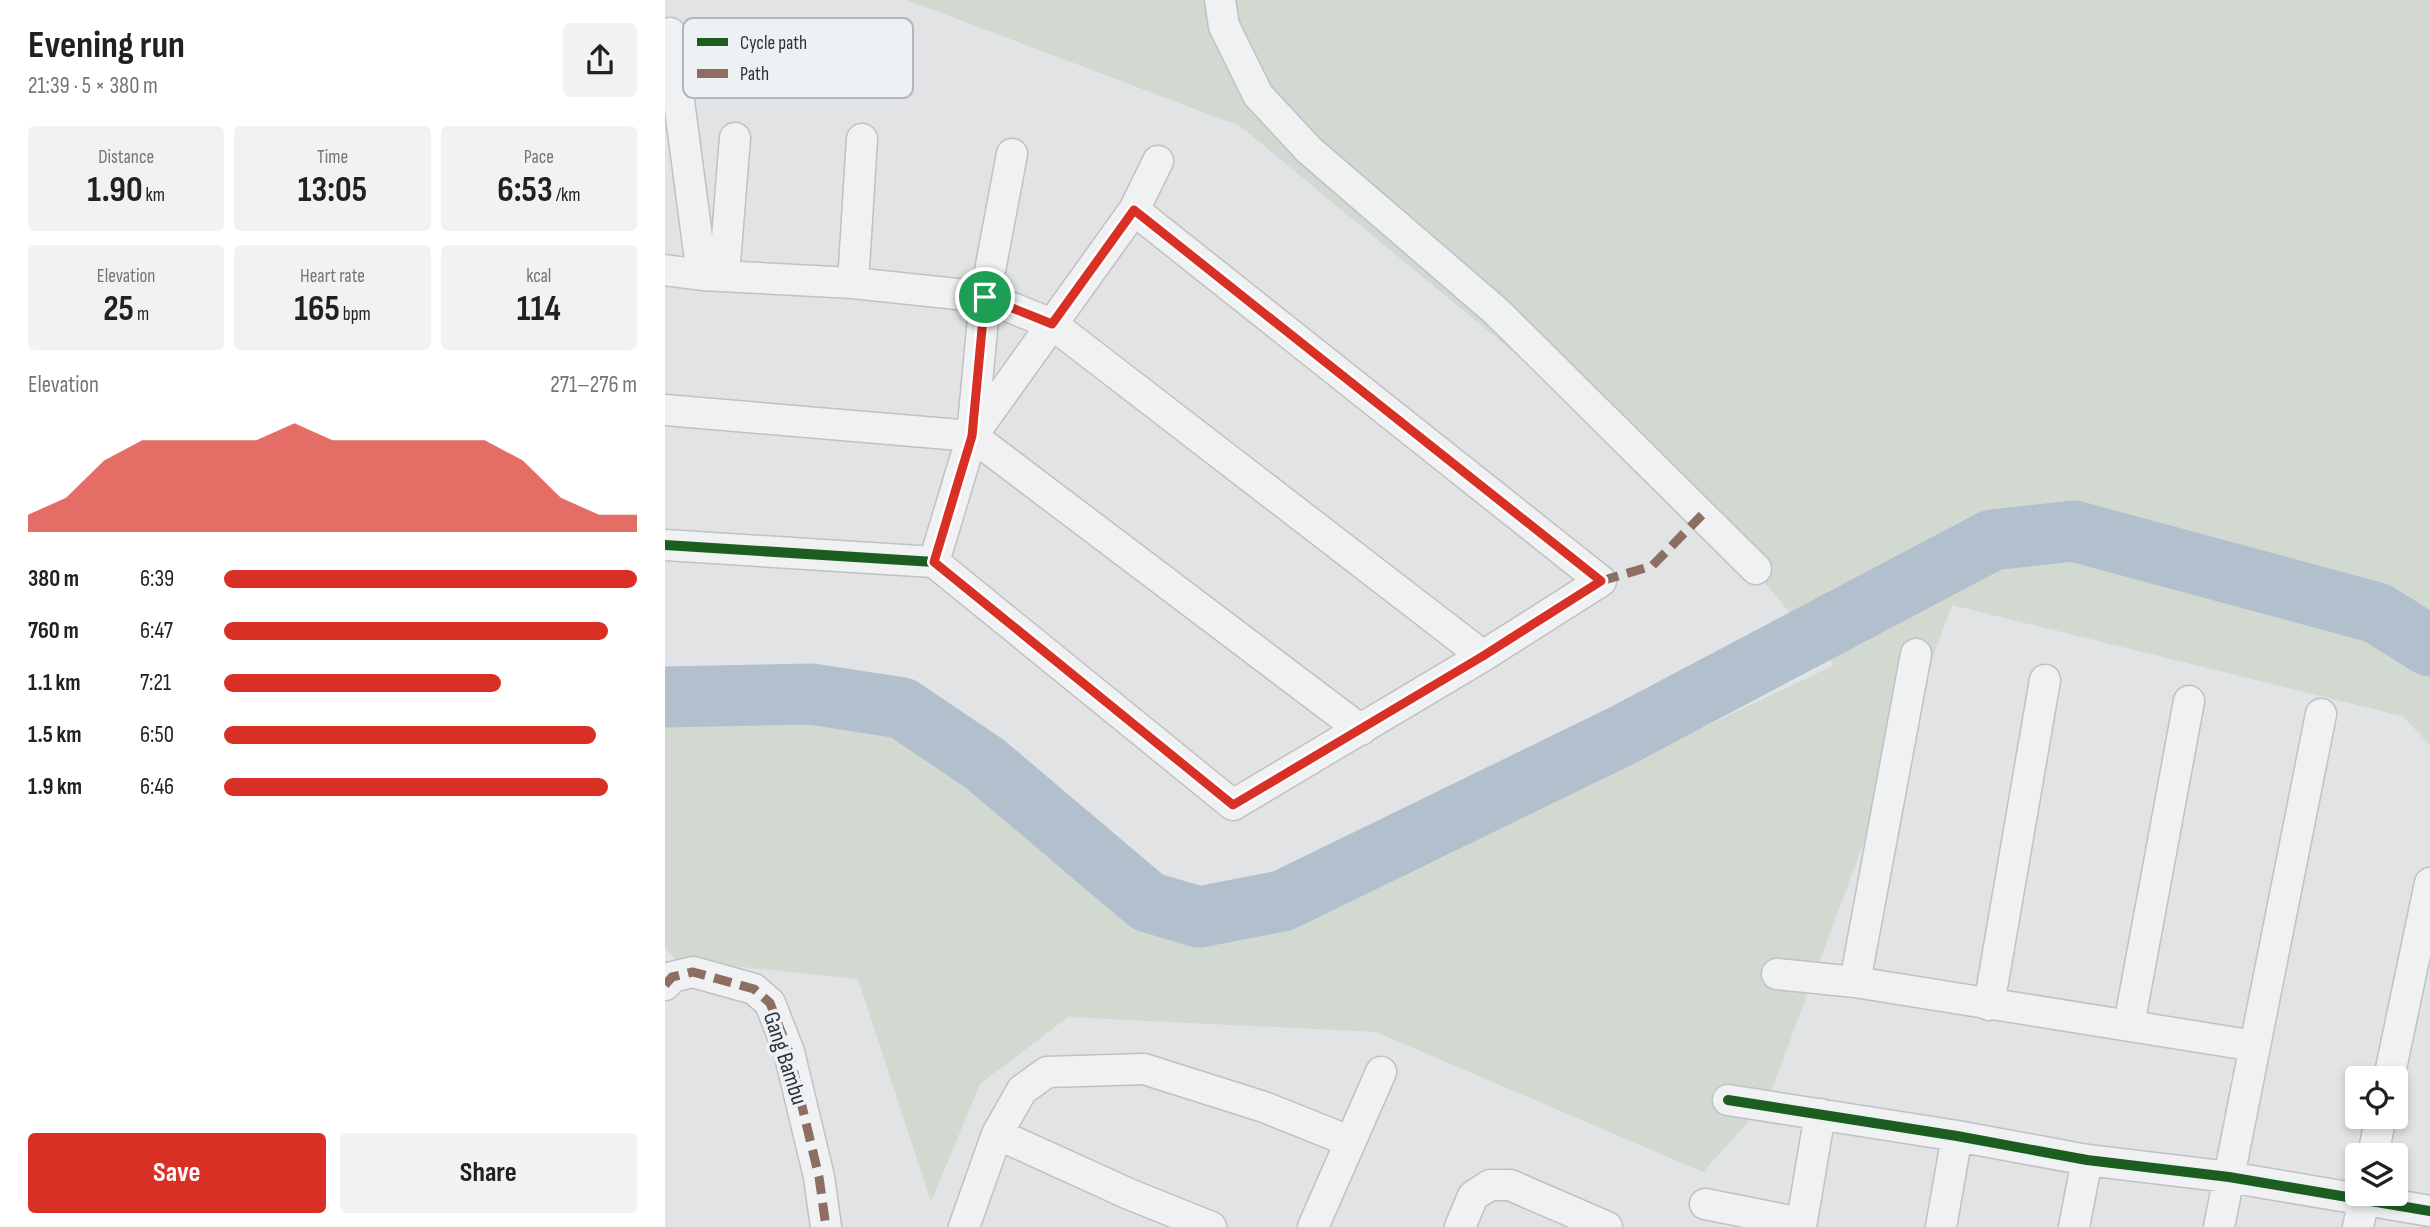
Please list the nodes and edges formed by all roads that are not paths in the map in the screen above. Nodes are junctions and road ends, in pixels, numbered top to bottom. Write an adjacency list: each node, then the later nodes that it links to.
1 (1220, 0): 17 (street)
2 (670, 33): 9 (street)
3 (735, 138): 9 (street)
4 (862, 139): 10 (street)
5 (1012, 154): 11 (street)
6 (1158, 161): 7 (street)
7 (1134, 210): 12 (street); 19 (street)
8 (665, 270): 9 (street)
9 (713, 275): 10 (street)
10 (853, 283): 11 (street)
11 (985, 297): 12 (street); 14 (street)
12 (1052, 324): 14 (street); 19 (street)
13 (665, 410): 14 (street)
14 (972, 436): 16 (street); 23 (street)
15 (665, 545): 16 (street)
16 (934, 562): 23 (street)
17 (1756, 569)
18 (1916, 654): 27 (street)
19 (1483, 656): 23 (street)
20 (2045, 680): 28 (street)
21 (2189, 701): 29 (street)
22 (2321, 714): 30 (street)
23 (1361, 730)
24 (2430, 883): 31 (street)
25 (1777, 974): 27 (street)
26 (667, 978): 45 (street, Gang Bambu)
27 (1855, 982): 28 (street)
28 (1989, 1004): 29 (street)
29 (2129, 1025): 30 (street)
30 (2255, 1046): 39 (street)
31 (2392, 1066)
32 (1381, 1072): 37 (street)
33 (1728, 1100): 34 (street)
34 (1821, 1114): 36 (street); 44 (street)
35 (997, 1134): 37 (street); 46 (street); 47 (street)
36 (1957, 1136): 38 (street); 51 (street)
37 (1349, 1141): 48 (street)
38 (2087, 1160): 39 (street); 52 (street)
39 (2229, 1177): 40 (street); 53 (street)
40 (2345, 1202)
41 (1705, 1204): 44 (street)
42 (2363, 1206): 43 (street)
43 (2430, 1211)
44 (1801, 1225)
45 (826, 1227)
46 (964, 1227)
47 (1211, 1227)
48 (1313, 1227)
49 (1460, 1227): 50 (street)
50 (1607, 1227)
51 (1941, 1227)
52 (2074, 1227)
53 (2219, 1227)

